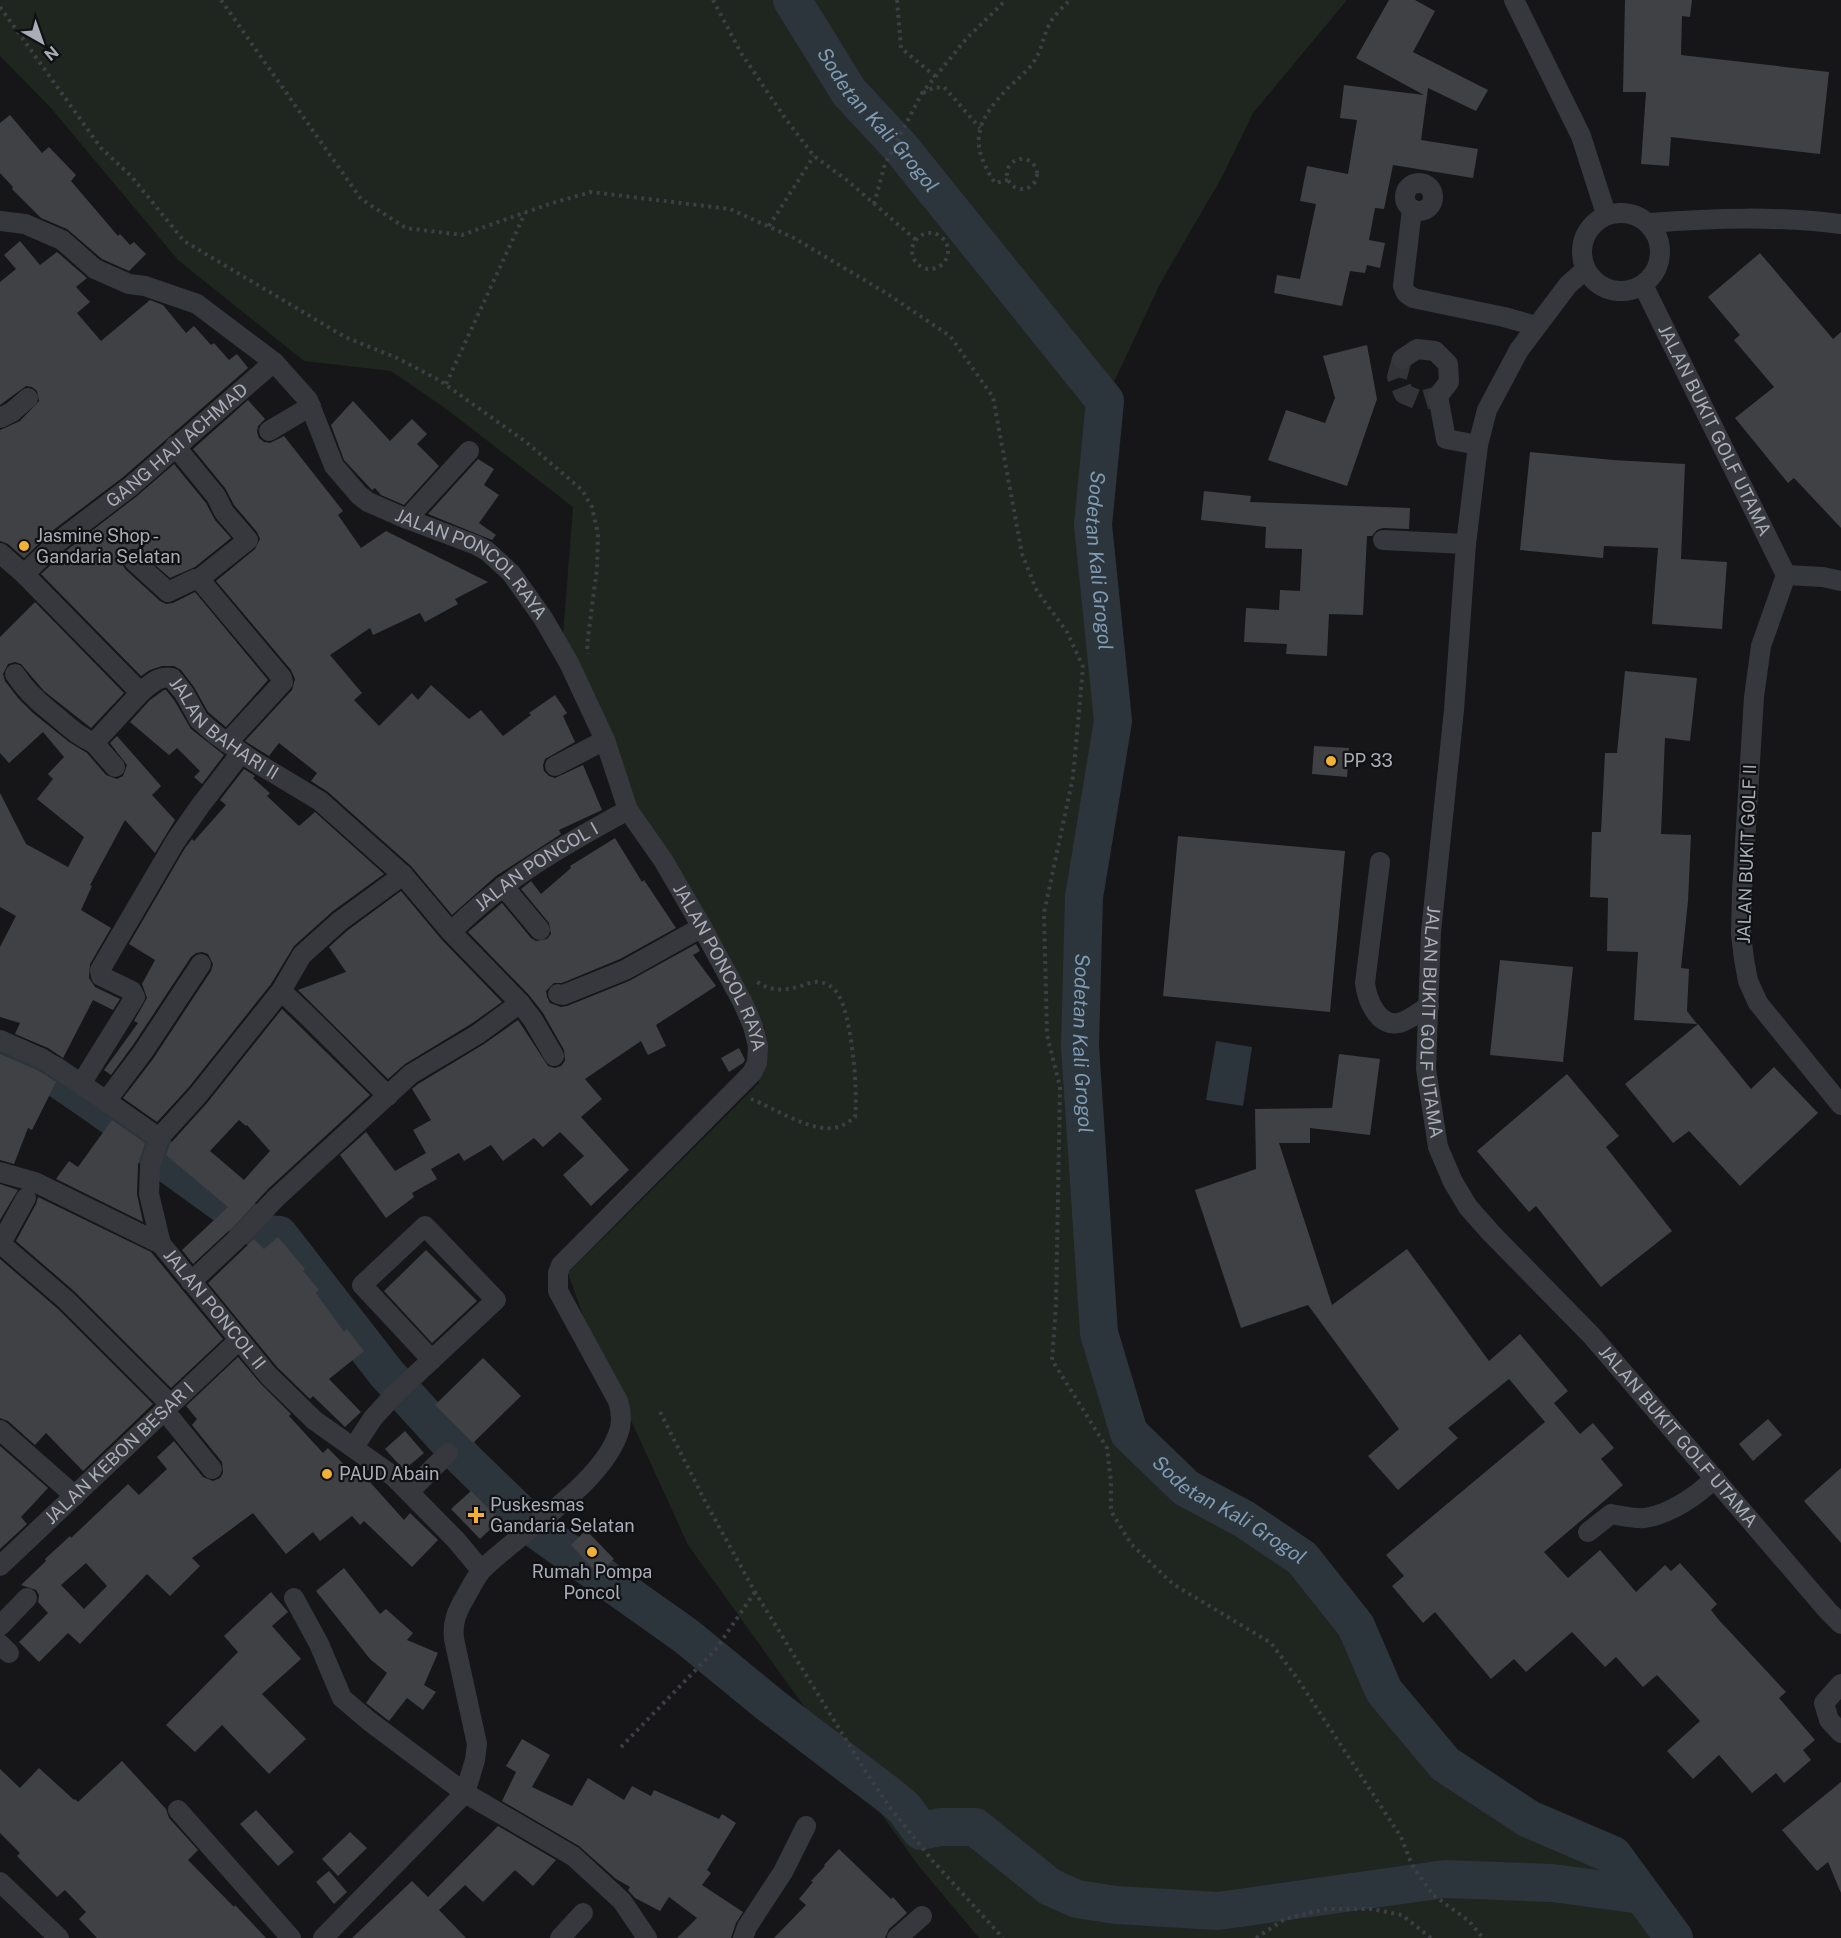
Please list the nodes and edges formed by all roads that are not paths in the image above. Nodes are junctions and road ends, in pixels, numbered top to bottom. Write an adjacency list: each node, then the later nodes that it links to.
1 (1514, 0): 3 (street)
2 (1412, 209): 9 (street)
3 (1606, 214): 4 (street); 7 (street)
4 (1649, 223): 6 (street); 8 (street)
5 (2, 224): 11 (street, JALAN PONCOL RAYA)
6 (1841, 224)
7 (1585, 270): 8 (street); 9 (street, JALAN BUKIT GOLF UTAMA)
8 (1643, 285): 25 (street, JALAN BUKIT GOLF UTAMA)
9 (1536, 326): 16 (street, JALAN BUKIT GOLF UTAMA)
10 (1402, 359): 16 (street)
11 (274, 362): 13 (street, JALAN PONCOL RAYA); 17 (street, GANG HAJI ACHMAD)
12 (28, 398): 14 (street)
13 (311, 405): 15 (street); 19 (street, JALAN PONCOL RAYA)
14 (0, 418)
15 (269, 431)
16 (1478, 445): 21 (street, JALAN BUKIT GOLF UTAMA)
17 (175, 446): 24 (street, GANG HAJI ACHMAD); 26 (street)
18 (470, 451): 19 (street)
19 (407, 519): 30 (street, JALAN PONCOL RAYA)
20 (1383, 540): 21 (street)
21 (1466, 544): 46 (street, JALAN BUKIT GOLF UTAMA)
22 (0, 553): 24 (street, JALAN BAHARI II)
23 (134, 561): 26 (street)
24 (24, 574): 29 (street, JALAN BAHARI II)
25 (1786, 575): 27 (street); 52 (street, JALAN BUKIT GOLF II)
26 (200, 579): 32 (street)
27 (1841, 580)
28 (15, 674): 31 (street)
29 (142, 691): 31 (street); 32 (street, JALAN BAHARI II)
30 (605, 740): 33 (street); 35 (street, JALAN PONCOL RAYA)
31 (94, 743): 34 (street)
32 (234, 748): 37 (street, JALAN BAHARI II); 49 (street)
33 (555, 766)
34 (115, 767)
35 (628, 810): 38 (street, JALAN PONCOL I); 39 (street, JALAN PONCOL RAYA)
36 (1380, 862): 46 (street)
37 (404, 874): 41 (street, JALAN BAHARI II); 43 (street)
38 (503, 886): 40 (street); 41 (street, JALAN PONCOL I)
39 (702, 927): 44 (street); 71 (street, JALAN PONCOL RAYA)
40 (540, 930)
41 (452, 932): 45 (street, JALAN BAHARI II)
42 (201, 964): 51 (street)
43 (281, 991): 50 (street); 53 (street)
44 (558, 994)
45 (520, 1003): 48 (street, JALAN BAHARI II); 50 (street)
46 (1429, 1006): 66 (street, JALAN BUKIT GOLF UTAMA)
47 (0, 1040): 49 (street)
48 (554, 1056)
49 (81, 1084): 51 (street)
50 (388, 1096): 58 (street)
51 (106, 1101): 53 (street)
52 (1841, 1105)
53 (156, 1146): 56 (street, JALAN PONCOL II)
54 (0, 1172): 56 (street)
55 (26, 1198): 57 (street)
56 (161, 1244): 58 (street, JALAN PONCOL II)
57 (0, 1245): 61 (street)
58 (191, 1282): 59 (street, JALAN PONCOL II)
59 (238, 1341): 61 (street, JALAN KEBON BESAR I); 63 (street, JALAN PONCOL II)
60 (432, 1360): 60 (street); 63 (street)
61 (167, 1407): 65 (street); 68 (street, JALAN KEBON BESAR I)
62 (0, 1430): 68 (street)
63 (354, 1448): 67 (street, JALAN PONCOL II)
64 (448, 1453): 67 (street)
65 (212, 1469)
66 (1715, 1478): 69 (street); 74 (street, JALAN BUKIT GOLF UTAMA)
67 (409, 1492): 71 (street, JALAN PONCOL II)
68 (75, 1496): 70 (street, JALAN KEBON BESAR I)
69 (1588, 1532)
70 (0, 1566)
71 (481, 1570): 78 (street, JALAN PONCOL RAYA)
72 (27, 1598): 75 (street)
73 (294, 1598): 78 (street)
74 (1841, 1624)
75 (0, 1626)
76 (1841, 1684): 77 (street)
77 (1841, 1733)
78 (465, 1793): 86 (street, JALAN PONCOL RAYA); 88 (street)
79 (178, 1810): 85 (street)
80 (806, 1826): 89 (street)
81 (0, 1882): 84 (street)
82 (583, 1913): 87 (street)
83 (922, 1916): 90 (street)
84 (58, 1938)
85 (291, 1938)
86 (323, 1938)
87 (560, 1938)
88 (647, 1938)
89 (743, 1938)
90 (897, 1938)

